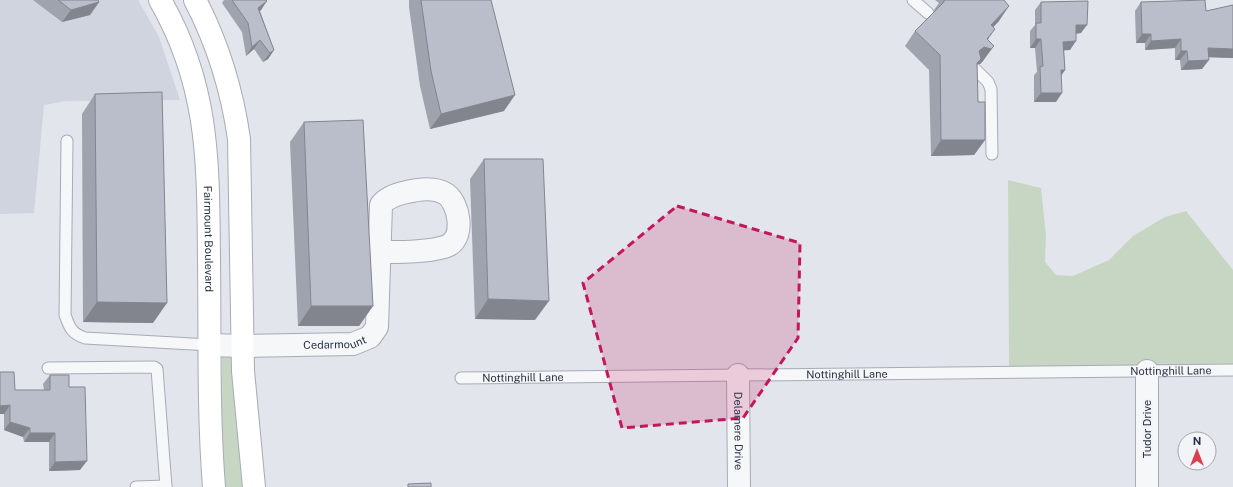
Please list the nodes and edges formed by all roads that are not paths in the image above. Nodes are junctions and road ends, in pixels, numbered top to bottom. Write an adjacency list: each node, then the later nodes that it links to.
1 (160, 0): 9 (main road, Fairmount Boulevard)
2 (195, 0): 10 (main road)
3 (913, 0): 4 (lane)
4 (928, 13)
5 (975, 70): 7 (lane)
6 (67, 141): 9 (lane)
7 (992, 154)
8 (379, 251): 10 (street, Cedarmount)
9 (210, 345): 10 (street, Cedarmount); 18 (main road, Fairmount Boulevard)
10 (243, 346): 19 (main road)
11 (48, 368): 17 (lane)
12 (1233, 370): 13 (lane, Nottinghill Lane)
13 (1147, 371): 14 (lane, Nottinghill Lane); 21 (street, Tudor Drive)
14 (738, 375): 15 (lane, Nottinghill Lane); 20 (street, Delamere Drive)
15 (461, 378)
16 (136, 487): 17 (lane)
17 (166, 487)
18 (214, 487)
19 (254, 487)
20 (738, 487)
21 (1147, 487)

